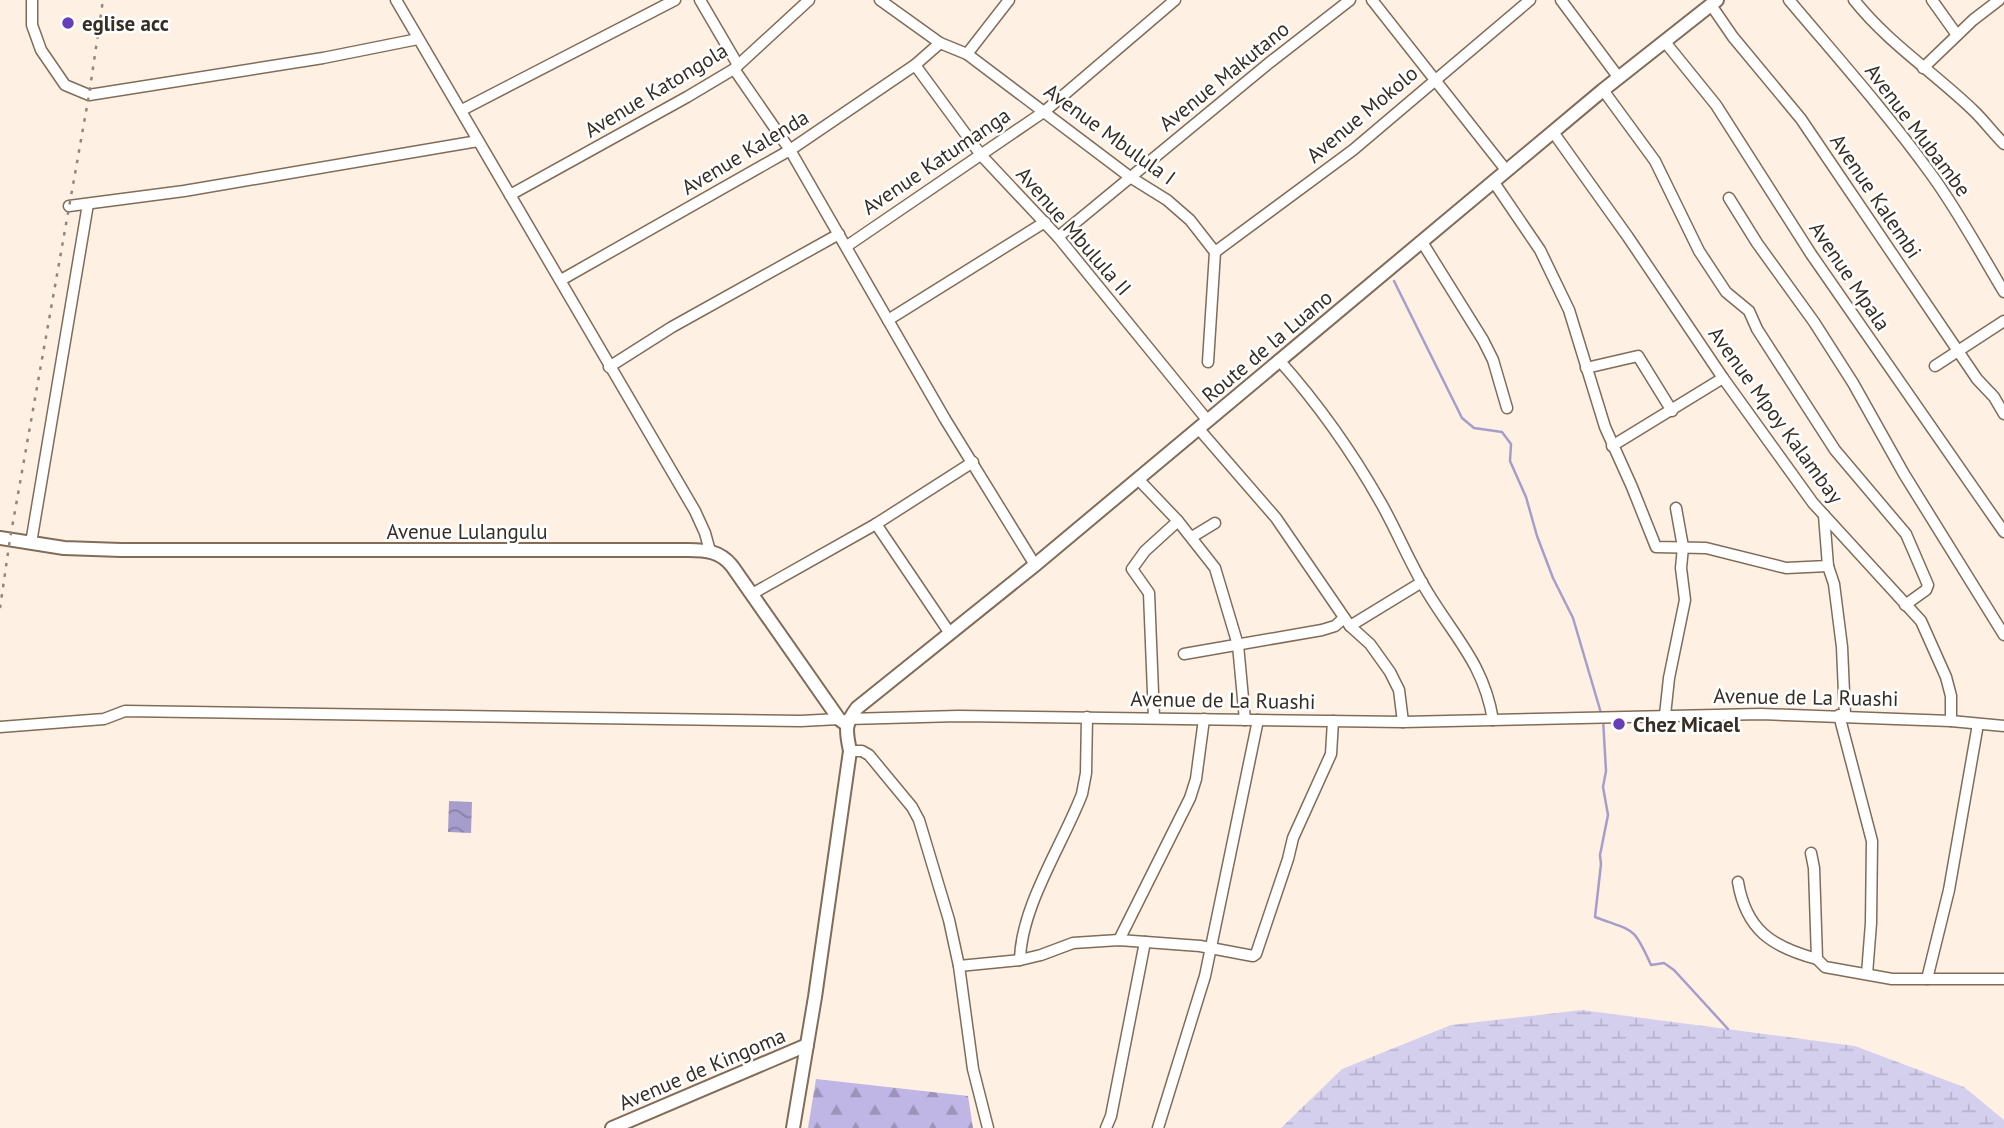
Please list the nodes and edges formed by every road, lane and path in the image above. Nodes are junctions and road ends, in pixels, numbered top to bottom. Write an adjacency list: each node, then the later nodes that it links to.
1 (32, 0): 19 (street)
2 (675, 0): 29 (street)
3 (700, 0): 24 (street)
4 (809, 0): 24 (street, Avenue Katongola)
5 (880, 0): 21 (street, Avenue Mbulula I)
6 (1009, 0): 22 (street)
7 (1175, 0): 30 (street, Avenue Katumanga)
8 (1350, 0): 37 (street, Avenue Makutano)
9 (1372, 0): 27 (street)
10 (1530, 0): 27 (street, Avenue Mokolo)
11 (1561, 0): 26 (street)
12 (1788, 0): 50 (street, Avenue Mubambe)
13 (1854, 0): 25 (street)
14 (1932, 0): 18 (street)
15 (1999, 0): 18 (street)
16 (399, 1): 19 (street)
17 (1714, 2): 20 (street, Route de la Luano); 53 (street, Avenue Kalembi)
18 (1957, 35): 25 (street)
19 (418, 38): 29 (street)
20 (1665, 42): 26 (street, Route de la Luano); 72 (street, Avenue Mpala)
21 (940, 43): 22 (street, Avenue Mbulula I); 23 (street, Avenue Kalenda)
22 (967, 54): 30 (street, Avenue Mbulula I)
23 (915, 65): 34 (street, Avenue Kalenda); 35 (street, Avenue Mbulula II)
24 (736, 67): 34 (street); 39 (street, Avenue Katongola)
25 (1923, 68): 33 (street)
26 (1619, 78): 28 (street, Route de la Luano)
27 (1435, 79): 36 (street); 48 (street, Avenue Mokolo)
28 (1603, 90): 31 (street, Route de la Luano); 82 (street)
29 (462, 110): 32 (street)
30 (1045, 111): 35 (street, Avenue Katumanga); 37 (street, Avenue Mbulula I)
31 (1553, 132): 36 (street, Route de la Luano); 59 (street, Avenue Mpoy Kalambay)
32 (478, 141): 39 (street); 41 (street)
33 (2004, 144)
34 (790, 150): 44 (street); 49 (street, Avenue Kalenda)
35 (981, 155): 43 (street, Avenue Mbulula II); 47 (street, Avenue Katumanga)
36 (1506, 170): 38 (street, Route de la Luano)
37 (1130, 177): 45 (street, Avenue Makutano); 48 (street, Avenue Mbulula I)
38 (1493, 181): 46 (street, Route de la Luano); 58 (street)
39 (510, 195): 49 (street)
40 (1729, 198): 85 (street)
41 (88, 204): 42 (street); 75 (street)
42 (69, 206)
43 (1045, 222): 45 (street, Avenue Mbulula II); 51 (street)
44 (839, 233): 47 (street); 57 (street)
45 (1058, 237): 63 (street, Avenue Mbulula II)
46 (1422, 242): 54 (street, Route de la Luano); 60 (street)
47 (847, 246): 51 (street)
48 (1215, 252): 55 (street)
49 (561, 280): 57 (street)
50 (2004, 292)
51 (888, 320): 65 (street)
52 (2004, 321): 53 (street)
53 (1959, 350): 56 (street); 62 (street, Avenue Kalembi)
54 (1279, 360): 63 (street, Route de la Luano); 80 (street)
55 (1208, 362)
56 (1935, 366)
57 (609, 367): 77 (street)
58 (1586, 368): 61 (street); 64 (street)
59 (1723, 378): 61 (street); 68 (street, Avenue Mpoy Kalambay)
60 (1507, 408)
61 (1672, 411): 64 (street)
62 (2004, 414)
63 (1203, 425): 66 (street, Route de la Luano); 83 (street, Avenue Mbulula II)
64 (1612, 446): 76 (street)
65 (972, 462): 71 (street); 78 (street)
66 (1138, 479): 69 (street); 78 (street, Route de la Luano)
67 (1676, 508): 76 (street)
68 (1824, 515): 79 (street); 82 (street, Avenue Mpoy Kalambay)
69 (1178, 521): 73 (street); 91 (street)
70 (1214, 523): 73 (street)
71 (876, 524): 81 (street); 84 (street)
72 (2004, 532)
73 (1192, 537): 86 (street)
74 (0, 538): 75 (street, Avenue Lulangulu)
75 (32, 543): 77 (street, Avenue Lulangulu)
76 (1684, 547): 79 (street); 88 (street)
77 (710, 551): 81 (street)
78 (1035, 565): 84 (street, Route de la Luano)
79 (1828, 566): 89 (street)
80 (1422, 582): 83 (street); 95 (street)
81 (752, 594): 96 (street)
82 (1905, 606): 98 (street, Avenue Mpoy Kalambay)
83 (1347, 622): 86 (street); 99 (street, Avenue Mbulula II)
84 (949, 632): 96 (street, Route de la Luano)
85 (2004, 635)
86 (1238, 645): 87 (street); 93 (street)
87 (1184, 654)
88 (1665, 715): 89 (street, Avenue de La Ruashi); 95 (street, Avenue de La Ruashi)
89 (1842, 716): 98 (street, Avenue de La Ruashi); 112 (street)
90 (1087, 717): 91 (street, Avenue de La Ruashi); 96 (street, Avenue de La Ruashi); 110 (street)
91 (1154, 718): 92 (street, Avenue de La Ruashi)
92 (1204, 719): 93 (street, Avenue de La Ruashi); 106 (street)
93 (1245, 720): 94 (street, Avenue de La Ruashi)
94 (1258, 720): 97 (street, Avenue de La Ruashi); 108 (street)
95 (1493, 720): 99 (street, Avenue de La Ruashi)
96 (844, 721): 102 (street, Avenue de La Ruashi); 103 (street)
97 (1334, 721): 99 (street, Avenue de La Ruashi); 108 (street)
98 (1951, 721): 100 (street, Avenue de La Ruashi)
99 (1403, 722)
100 (1978, 724): 101 (street, Avenue de La Ruashi); 113 (street)
101 (2004, 726)
102 (0, 727)
103 (850, 751): 111 (street); 115 (street)
104 (1811, 853): 109 (street)
105 (1738, 882): 109 (street)
106 (1119, 940): 107 (street); 110 (street)
107 (1144, 942): 108 (street); 119 (street)
108 (1211, 948): 120 (street)
109 (1817, 959): 112 (street)
110 (1020, 960): 111 (street)
111 (959, 966): 118 (street)
112 (1867, 974): 113 (street)
113 (1927, 979): 114 (street)
114 (2004, 979)
115 (807, 1045): 116 (street, Avenue de Kingoma); 117 (street)
116 (612, 1128)
117 (793, 1128)
118 (988, 1128)
119 (1106, 1128)
120 (1157, 1128)

